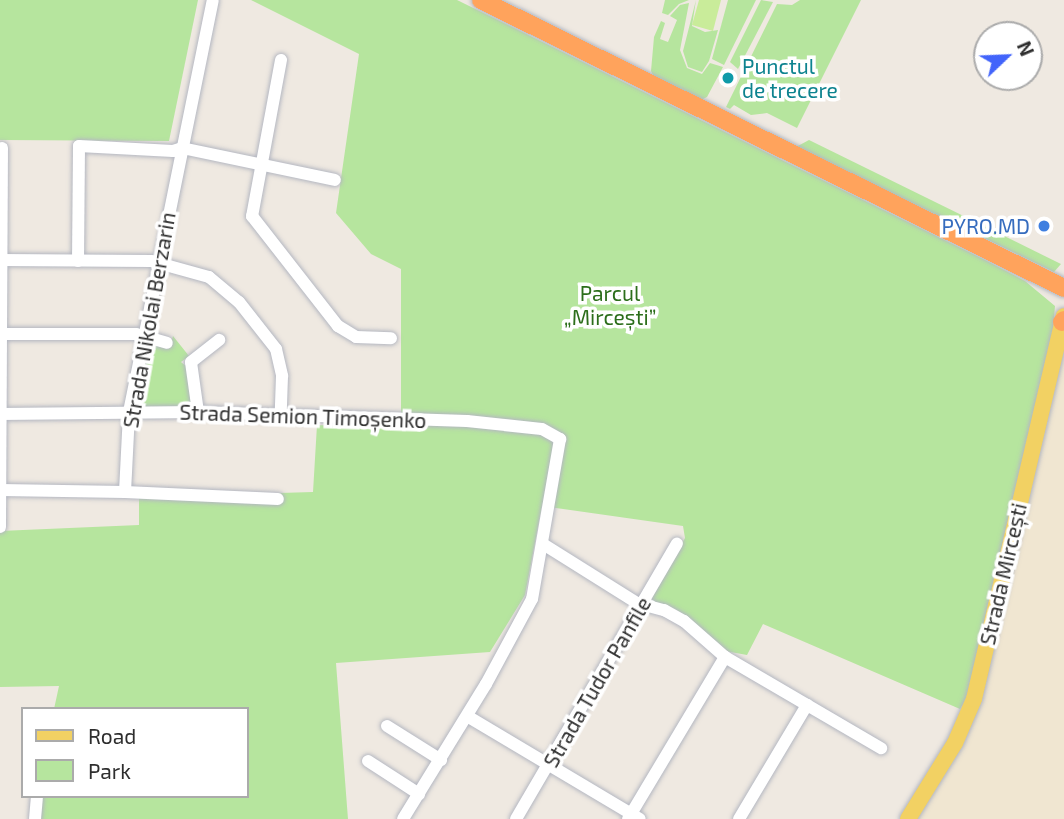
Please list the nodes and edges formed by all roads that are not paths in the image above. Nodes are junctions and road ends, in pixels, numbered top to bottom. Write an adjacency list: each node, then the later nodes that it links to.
1 (213, 0): 5 (street, Strada Nikolai Berzarin)
2 (481, 0): 11 (highway)
3 (281, 60): 6 (street)
4 (2, 148): 8 (street)
5 (182, 148): 6 (street); 9 (street); 10 (street, Strada Nikolai Berzarin)
6 (260, 165): 7 (street); 15 (street)
7 (335, 180)
8 (1, 260): 9 (street); 13 (street)
9 (78, 261): 10 (street)
10 (158, 265): 14 (street, Strada Nikolai Berzarin); 21 (street)
11 (1064, 288)
12 (1063, 320): 44 (main road, Strada Mircești)
13 (2, 334): 14 (street); 20 (street)
14 (143, 338): 17 (street); 18 (street, Strada Nikolai Berzarin)
15 (391, 338)
16 (219, 340): 19 (street)
17 (167, 343)
18 (129, 412): 19 (street, Strada Semion Timoșenko); 20 (street, Strada Semion Timoșenko); 23 (street, Strada Nikolai Berzarin)
19 (198, 412): 21 (street, Strada Semion Timoșenko)
20 (0, 414): 22 (street)
21 (281, 414): 26 (street, Strada Semion Timoșenko)
22 (1, 490): 23 (street); 25 (street)
23 (125, 492): 24 (street)
24 (278, 499)
25 (0, 527)
26 (543, 544): 28 (street); 31 (street)
27 (677, 544): 28 (street, Strada Tudor Panfile)
28 (642, 604): 29 (street); 36 (street, Strada Tudor Panfile)
29 (725, 657): 30 (street); 39 (street)
30 (807, 705): 33 (street); 43 (street)
31 (467, 716): 34 (street); 36 (street)
32 (387, 726): 34 (street)
33 (881, 748)
34 (440, 760): 37 (street)
35 (368, 761): 37 (street)
36 (549, 764): 39 (street); 42 (street, Strada Tudor Panfile)
37 (419, 793): 41 (street)
38 (37, 798): 40 (street)
39 (633, 817)
40 (35, 819)
41 (404, 819)
42 (516, 819)
43 (739, 819)
44 (908, 819)

